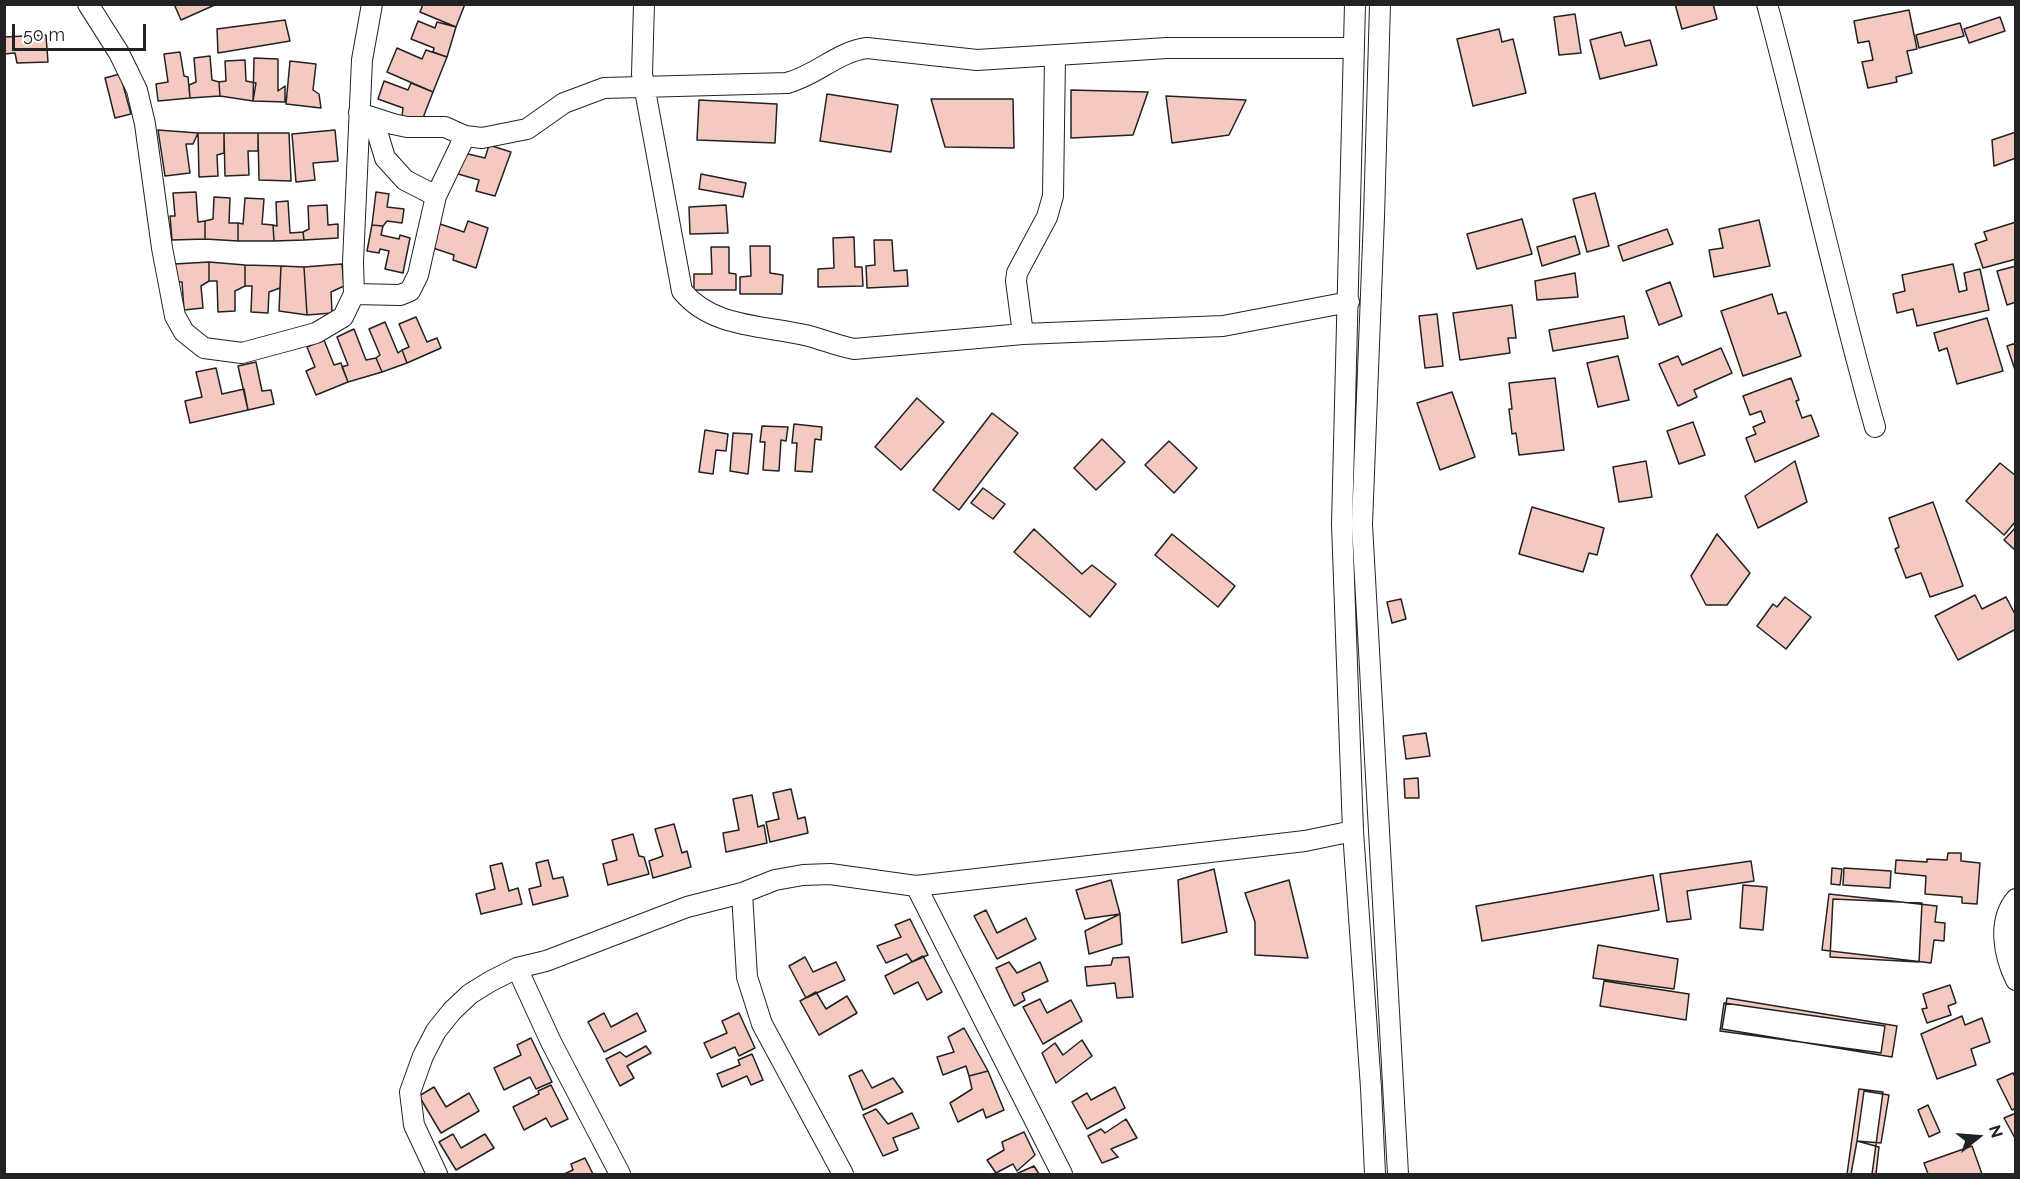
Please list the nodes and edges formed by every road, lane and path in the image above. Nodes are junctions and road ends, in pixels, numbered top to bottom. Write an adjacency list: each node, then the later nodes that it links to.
1 (88, 4): 13 (street)
2 (372, 4): 10 (street)
3 (644, 4): 9 (street)
4 (1355, 4): 7 (street)
5 (1380, 4): 17 (street)
6 (1767, 4): 16 (street)
7 (1354, 48): 8 (street); 14 (street)
8 (1055, 56): 9 (street); 15 (street)
9 (644, 86): 11 (street); 15 (street)
10 (366, 116): 11 (street); 12 (street); 13 (street)
11 (465, 136): 12 (street)
12 (436, 196): 13 (street)
13 (354, 294)
14 (1349, 302): 15 (street); 17 (street)
15 (1023, 334)
16 (1875, 427)
17 (1352, 524): 18 (street); 24 (street)
18 (1353, 831): 19 (street); 25 (street)
19 (916, 886): 20 (street); 29 (street)
20 (742, 893): 22 (street); 28 (street)
21 (2016, 899): 23 (street)
22 (517, 968): 26 (street); 27 (street)
23 (2016, 980)
24 (1393, 1087): 25 (street); 31 (street)
25 (1371, 1088): 30 (street)
26 (437, 1174)
27 (620, 1174)
28 (843, 1174)
29 (1062, 1174)
30 (1375, 1174)
31 (1398, 1174)

